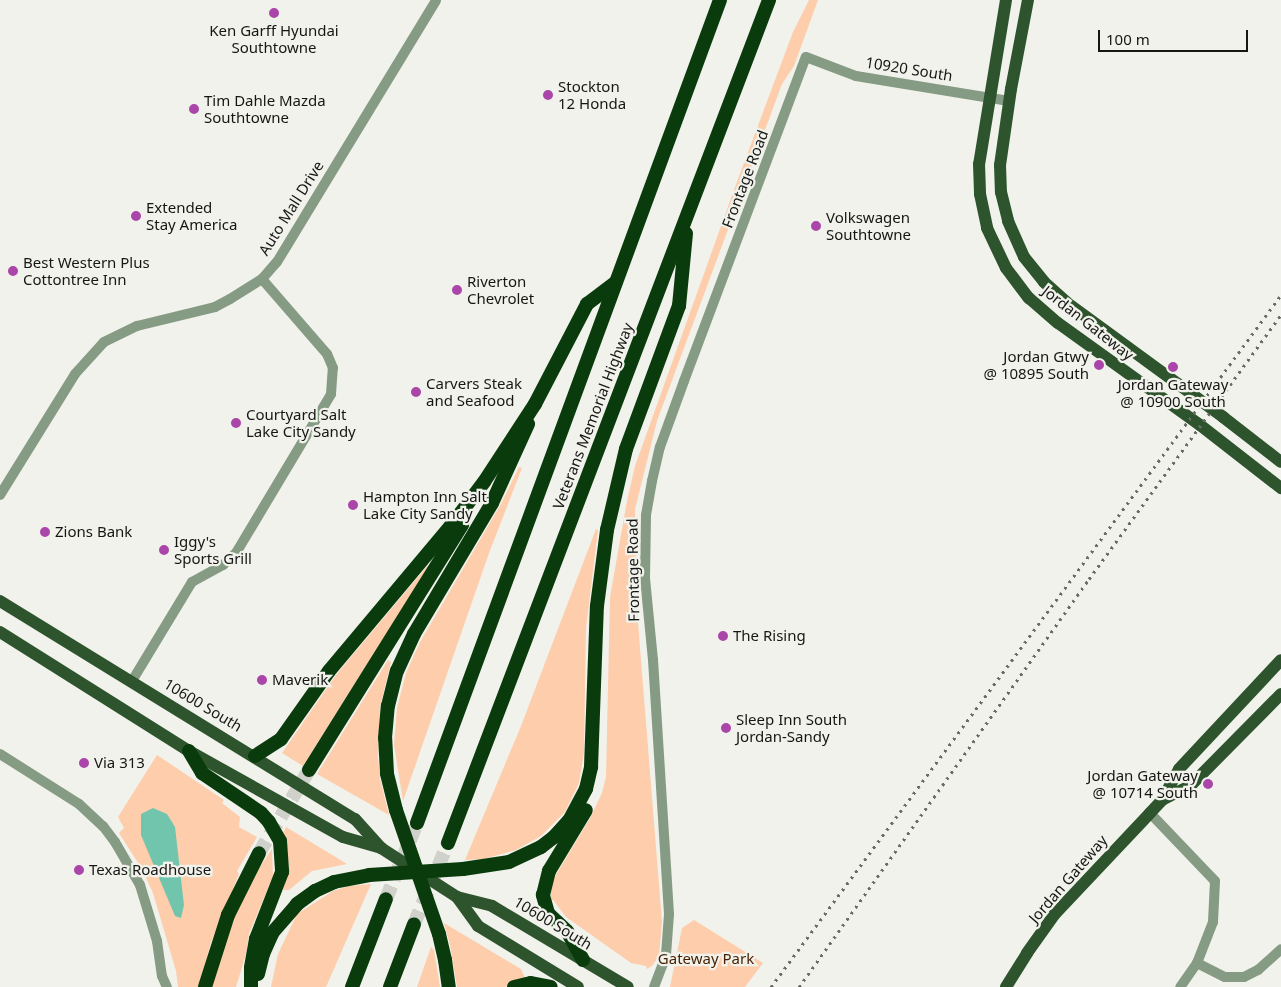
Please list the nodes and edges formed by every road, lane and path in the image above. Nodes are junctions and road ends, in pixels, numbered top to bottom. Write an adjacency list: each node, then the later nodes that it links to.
1 (436, 0): 10 (street, Auto Mall Drive)
2 (720, 0): 11 (highway, Veterans Memorial Highway)
3 (769, 0): 9 (highway, Veterans Memorial Highway)
4 (1006, 0): 7 (main road, Jordan Gateway)
5 (1028, 0): 8 (main road, Jordan Gateway)
6 (806, 57): 7 (street, 10920 South); 55 (street, Frontage Road)
7 (988, 97): 8 (street, 10920 South); 14 (main road, Jordan Gateway)
8 (1009, 101): 13 (main road, Jordan Gateway)
9 (688, 217): 24 (highway); 32 (highway, Veterans Memorial Highway)
10 (262, 279): 18 (street, Auto Mall Drive); 22 (street)
11 (616, 282): 12 (highway); 31 (highway, Veterans Memorial Highway)
12 (535, 404): 16 (highway); 35 (highway, bridge)
13 (1281, 462)
14 (1267, 476): 15 (main road); 17 (main road, Jordan Gateway)
15 (1281, 481)
16 (484, 482): 27 (highway); 28 (highway)
17 (1281, 488)
18 (0, 495)
19 (0, 601): 22 (main road, 10600 South)
20 (0, 632): 25 (main road, 10600 South)
21 (1281, 660): 29 (main road, Jordan Gateway)
22 (132, 681): 27 (main road, 10600 South)
23 (1281, 694): 29 (main road, Jordan Gateway)
24 (594, 725): 35 (highway, bridge); 40 (highway)
25 (189, 751): 33 (main road, 10600 South); 46 (highway)
26 (0, 754): 42 (street)
27 (255, 756): 33 (main road, 10600 South)
28 (310, 770)
29 (1162, 800): 30 (main road, Jordan Gateway)
30 (1150, 813): 41 (street); 56 (main road, Jordan Gateway)
31 (417, 822)
32 (448, 843)
33 (380, 848): 35 (main road, 10600 South, bridge)
34 (259, 853): 45 (highway)
35 (417, 871): 36 (main road, 10600 South, bridge); 47 (highway, bridge); 50 (highway, bridge)
36 (457, 897): 40 (main road, 10600 South); 53 (main road, 10600 South)
37 (386, 899): 48 (highway)
38 (414, 924): 49 (highway)
39 (1281, 949): 41 (street)
40 (583, 960): 54 (main road, 10600 South)
41 (1197, 963): 57 (street)
42 (162, 976): 43 (street); 44 (street)
43 (159, 987)
44 (167, 987)
45 (205, 987)
46 (251, 987)
47 (255, 987)
48 (352, 987)
49 (390, 987)
50 (449, 987)
51 (514, 987): 52 (highway)
52 (551, 987)
53 (578, 987)
54 (628, 987)
55 (654, 987)
56 (1006, 987)
57 (1180, 987)

